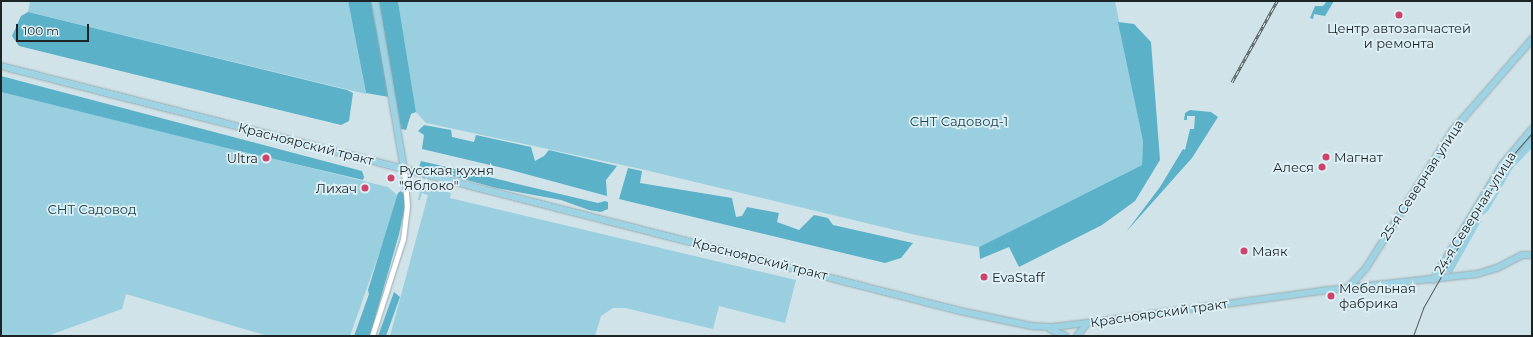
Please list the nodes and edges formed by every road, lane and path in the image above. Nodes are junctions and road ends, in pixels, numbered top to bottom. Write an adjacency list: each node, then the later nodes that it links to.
1 (375, 1): 5 (main road)
2 (1532, 39): 8 (main road, 25-я Северная улица)
3 (1, 66): 5 (main road, Красноярский тракт)
4 (1532, 129): 7 (main road, 24-я Северная улица)
5 (404, 169): 10 (main road, Красноярский тракт); 11 (street)
6 (1529, 254): 7 (main road, Красноярский тракт)
7 (1433, 280): 8 (main road, Красноярский тракт)
8 (1348, 288): 9 (main road, Красноярский тракт)
9 (1087, 323): 10 (main road, Красноярский тракт); 13 (main road)
10 (1042, 327): 12 (main road)
11 (372, 336)
12 (1066, 336)
13 (1078, 336)

